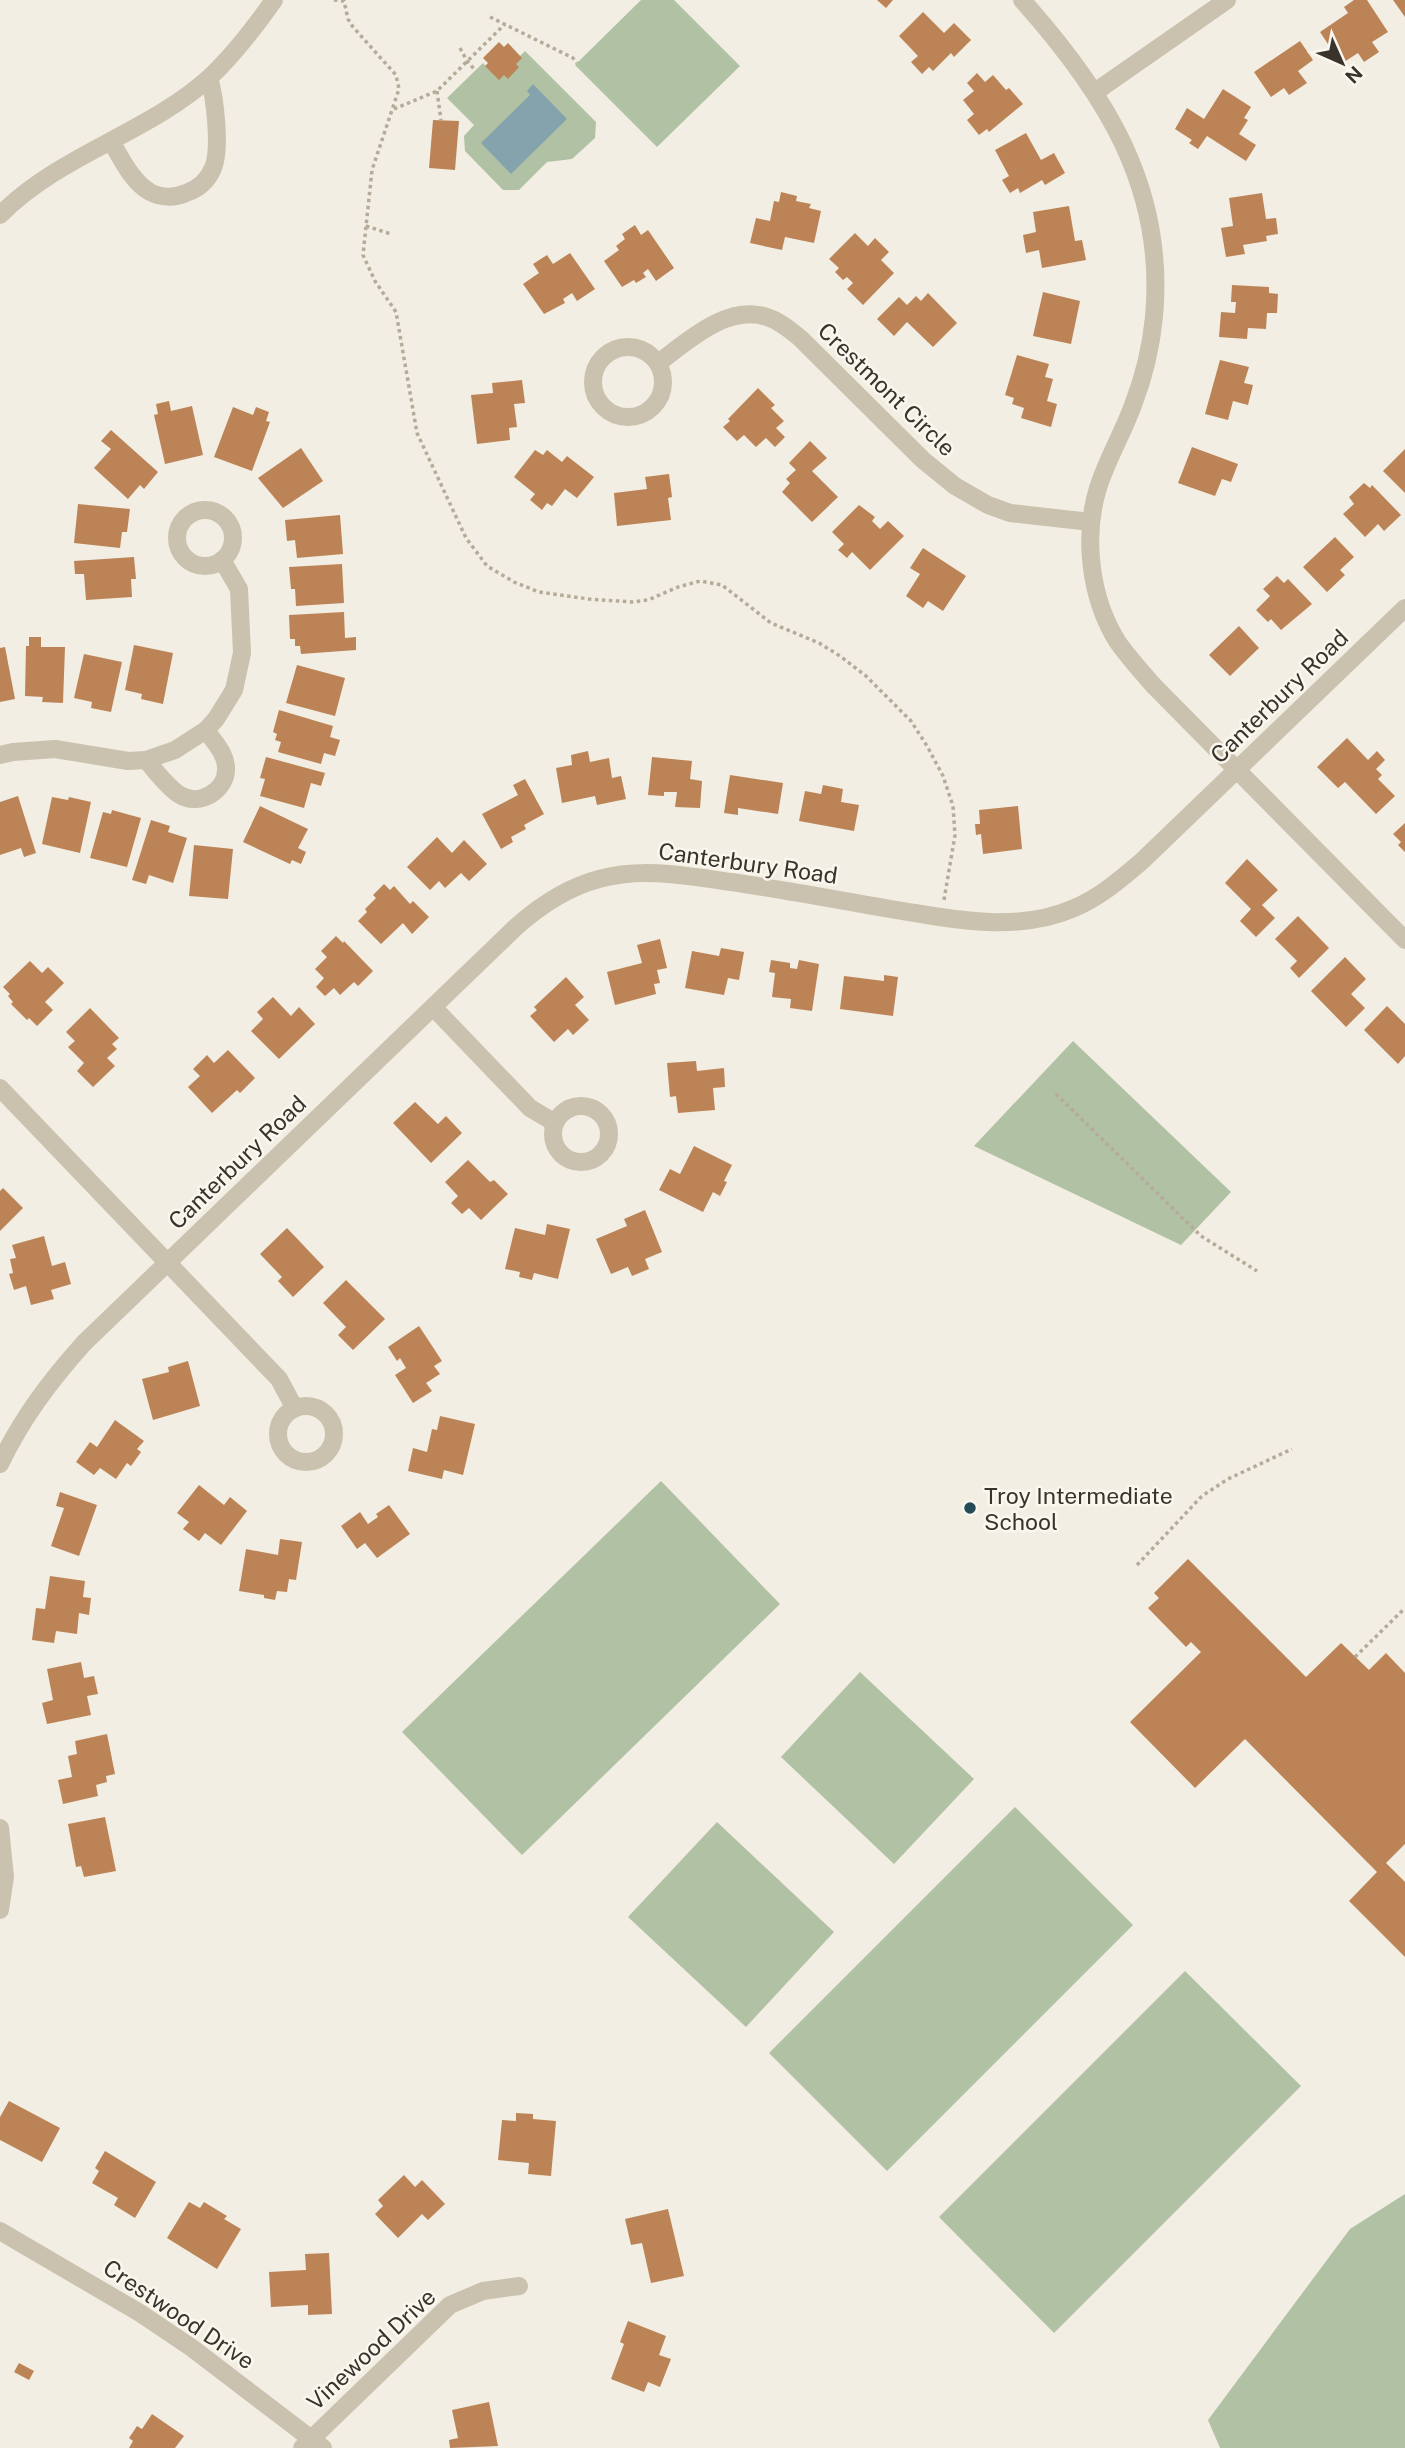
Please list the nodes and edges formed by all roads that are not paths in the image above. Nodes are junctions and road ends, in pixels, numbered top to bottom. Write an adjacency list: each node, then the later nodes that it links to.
1 (274, 0): 4 (street)
2 (1022, 0): 5 (street)
3 (1227, 0): 5 (street)
4 (209, 78): 6 (street); 6 (street)
5 (1095, 92): 9 (street)
6 (111, 141): 7 (street)
7 (0, 215)
8 (659, 363): 8 (street); 9 (street, Crestmont Circle)
9 (1091, 522): 15 (street)
10 (222, 560): 12 (street)
11 (1405, 608): 15 (street, Canterbury Road)
12 (205, 730): 14 (street); 14 (street)
13 (0, 755): 14 (street)
14 (146, 760)
15 (1237, 771): 16 (street); 17 (street, Canterbury Road)
16 (1405, 940)
17 (433, 1007): 19 (street); 20 (street, Canterbury Road)
18 (0, 1088): 20 (street)
19 (555, 1123)
20 (167, 1262): 21 (street); 22 (street, Canterbury Road)
21 (294, 1408)
22 (0, 1464)
23 (0, 1828): 24 (street)
24 (0, 1910)
25 (0, 2231): 27 (street, Crestwood Drive)
26 (519, 2286): 27 (street, Vinewood Drive)
27 (312, 2445)

